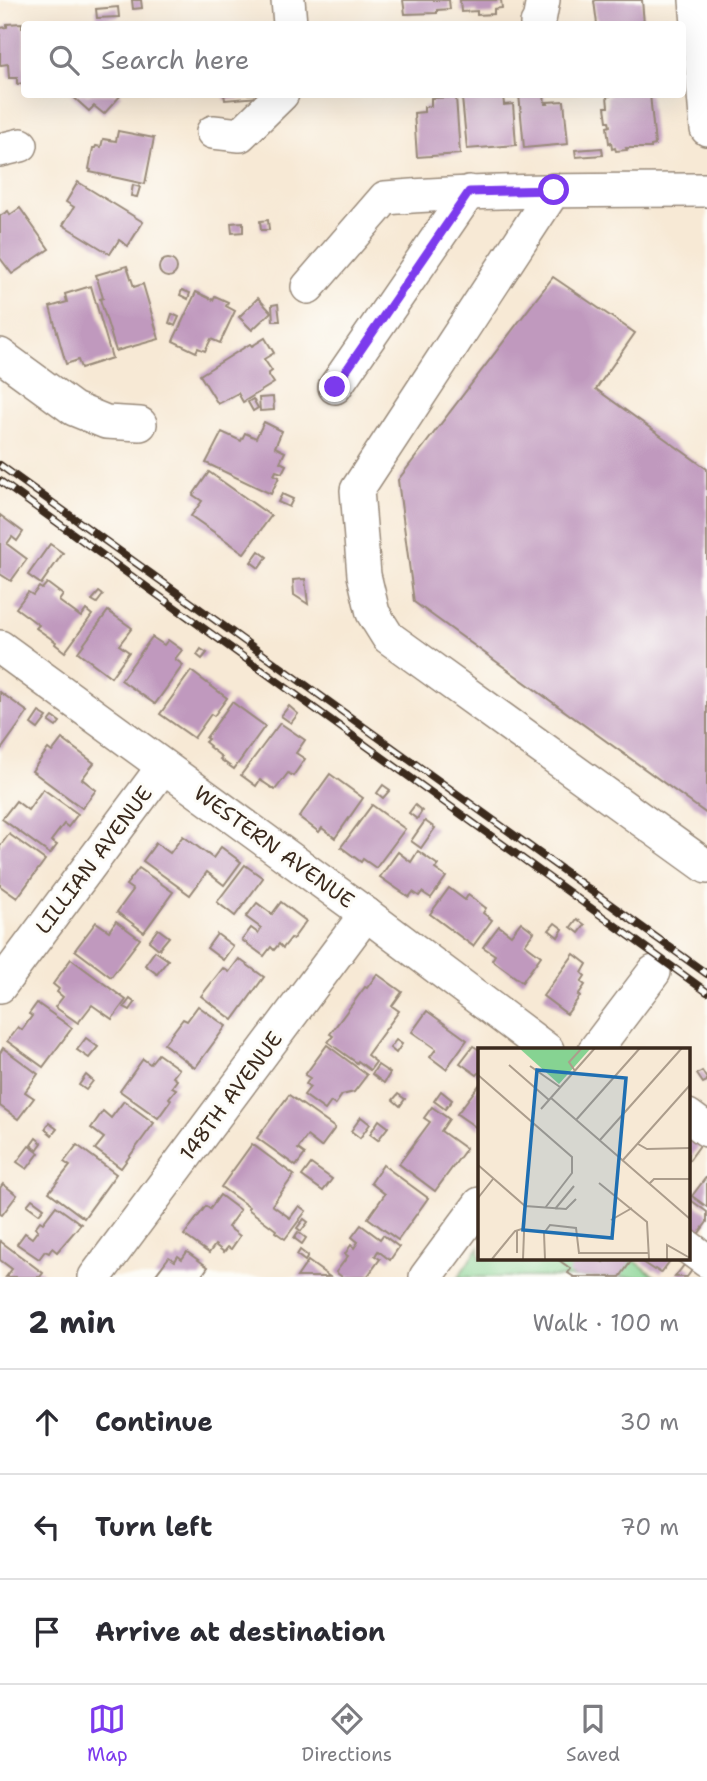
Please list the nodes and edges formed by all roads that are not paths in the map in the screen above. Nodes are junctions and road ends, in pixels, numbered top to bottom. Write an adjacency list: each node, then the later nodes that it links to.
1 (288, 0): 3 (street)
2 (700, 14): 5 (street)
3 (290, 21)
4 (278, 98): 6 (street)
5 (707, 129)
6 (213, 132)
7 (554, 190): 8 (street); 9 (street); 16 (street)
8 (707, 190)
9 (469, 192): 10 (street); 12 (street)
10 (308, 287)
11 (0, 355): 13 (street)
12 (335, 387)
13 (140, 424)
14 (0, 647): 15 (street, WESTERN AVENUE)
15 (163, 767): 17 (street, WESTERN AVENUE); 19 (street, LILLIAN AVENUE)
16 (707, 867)
17 (366, 915): 20 (street, WESTERN AVENUE); 27 (street, 148TH AVENUE)
18 (654, 972): 21 (street)
19 (0, 986)
20 (546, 1048)
21 (598, 1048)
22 (690, 1117): 23 (street)
23 (707, 1130)
24 (478, 1208): 28 (street)
25 (690, 1248): 26 (street)
26 (707, 1261)
27 (95, 1277)
28 (426, 1277)

